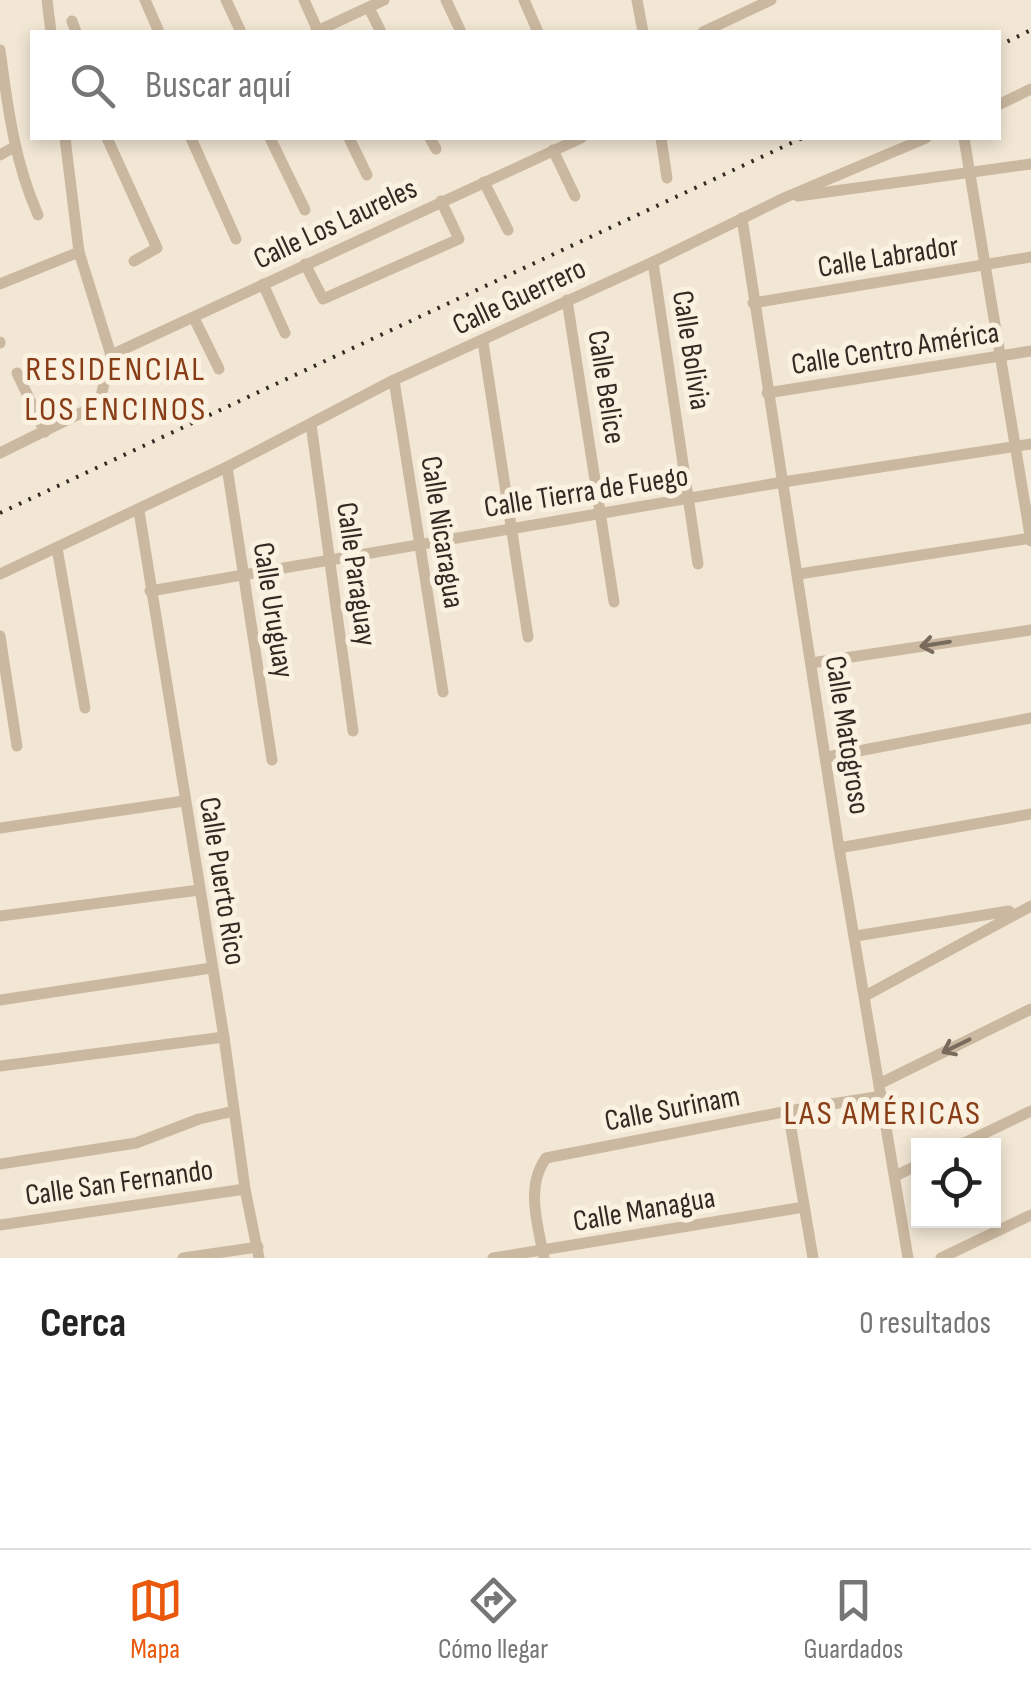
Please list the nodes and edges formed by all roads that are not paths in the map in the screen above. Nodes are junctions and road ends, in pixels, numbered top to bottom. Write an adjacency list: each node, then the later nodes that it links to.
1 (47, 0): 11 (street)
2 (145, 0): 12 (street)
3 (226, 0): 13 (street)
4 (304, 0): 14 (street)
5 (384, 0): 10 (street)
6 (446, 0): 17 (street)
7 (524, 0): 18 (street)
8 (638, 0): 19 (street)
9 (772, 0): 20 (street)
10 (369, 8): 15 (street); 16 (street)
11 (51, 30)
12 (158, 30)
13 (240, 30)
14 (315, 30)
15 (320, 30)
16 (379, 30)
17 (460, 30)
18 (537, 30)
19 (643, 30)
20 (706, 30)
21 (0, 50): 33 (street)
22 (1031, 89): 23 (street)
23 (1001, 104)
24 (65, 140): 49 (street)
25 (108, 140): 51 (street)
26 (192, 140): 48 (street)
27 (271, 140): 44 (street)
28 (350, 140): 38 (street)
29 (576, 140): 34 (street, Calle Los Laureles)
30 (662, 140): 39 (street)
31 (921, 140): 42 (street, Calle Guerrero)
32 (964, 140): 37 (street)
33 (14, 148): 35 (street); 45 (street)
34 (553, 150): 40 (street, Calle Los Laureles); 41 (street)
35 (0, 154)
36 (1031, 164): 37 (street)
37 (971, 173): 42 (street); 54 (street)
38 (368, 175)
39 (667, 178)
40 (484, 182): 43 (street, Calle Los Laureles); 47 (street)
41 (575, 196)
42 (784, 198): 46 (street, Calle Guerrero)
43 (441, 201): 53 (street, Calle Los Laureles); 53 (street)
44 (305, 210)
45 (38, 215)
46 (742, 218): 52 (street, Calle Guerrero); 58 (street, Calle Matogroso)
47 (508, 230)
48 (236, 239)
49 (75, 252): 55 (street); 63 (street)
50 (1031, 257): 54 (street, Calle Labrador)
51 (134, 261)
52 (653, 262): 57 (street, Calle Guerrero); 76 (street, Calle Bolivia)
53 (304, 264): 56 (street, Calle Los Laureles)
54 (986, 266): 58 (street, Calle Labrador); 64 (street)
55 (0, 284)
56 (263, 284): 59 (street, Calle Los Laureles); 60 (street)
57 (567, 300): 61 (street, Calle Guerrero); 78 (street, Calle Belice)
58 (754, 302): 68 (street, Calle Matogroso)
59 (194, 318): 63 (street, Calle Los Laureles); 65 (street)
60 (285, 333)
61 (483, 342): 67 (street, Calle Guerrero); 79 (street)
62 (1031, 352): 64 (street, Calle Centro América)
63 (111, 355): 70 (street)
64 (1002, 356): 68 (street, Calle Centro América); 72 (street)
65 (219, 369)
66 (17, 372): 70 (street)
67 (394, 380): 69 (street, Calle Guerrero); 81 (street, Calle Nicaragua)
68 (767, 393): 75 (street, Calle Matogroso)
69 (311, 424): 74 (street, Calle Guerrero); 83 (street, Calle Paraguay)
70 (45, 432): 73 (street)
71 (1031, 444): 72 (street, Calle Tierra de Fuego)
72 (1014, 447): 75 (street, Calle Tierra de Fuego); 80 (street)
73 (0, 453)
74 (227, 468): 77 (street, Calle Guerrero); 86 (street, Calle Uruguay)
75 (783, 482): 76 (street, Calle Tierra de Fuego); 87 (street, Calle Matogroso)
76 (690, 500): 78 (street, Calle Tierra de Fuego); 84 (street, Calle Bolivia)
77 (138, 511): 82 (street, Calle Guerrero); 88 (street, Calle Puerto Rico)
78 (602, 513): 79 (street, Calle Tierra de Fuego); 89 (street, Calle Belice)
79 (509, 529): 81 (street, Calle Tierra de Fuego); 92 (street)
80 (1031, 539): 87 (street)
81 (420, 544): 83 (street, Calle Tierra de Fuego); 94 (street, Calle Nicaragua)
82 (56, 548): 85 (street, Calle Guerrero); 95 (street)
83 (329, 560): 86 (street, Calle Tierra de Fuego); 97 (street, Calle Paraguay)
84 (698, 564)
85 (0, 574)
86 (244, 574): 88 (street, Calle Tierra de Fuego); 100 (street, Calle Uruguay)
87 (799, 574): 93 (street, Calle Matogroso)
88 (150, 591): 101 (street, Calle Puerto Rico)
89 (614, 602)
90 (1031, 630): 93 (street, one-way to 93)
91 (0, 636): 98 (street)
92 (528, 637)
93 (811, 663): 99 (street, Calle Matogroso)
94 (443, 692)
95 (85, 708)
96 (1031, 718): 99 (street)
97 (353, 731)
98 (16, 746)
99 (827, 756): 104 (street, Calle Matogroso)
100 (272, 760)
101 (184, 802): 103 (street); 105 (street, Calle Puerto Rico)
102 (1031, 814): 104 (street)
103 (0, 828)
104 (840, 848): 108 (street, Calle Matogroso)
105 (198, 890): 107 (street); 109 (street, Calle Puerto Rico)
106 (1026, 908): 108 (street); 110 (street)
107 (0, 916)
108 (856, 936): 110 (street, Calle Matogroso)
109 (211, 968): 111 (street); 113 (street, Calle Puerto Rico)
110 (865, 996): 115 (street, Calle Matogroso)
111 (0, 1000)
112 (1031, 1010): 115 (street, Calle Surinam, one-way to 115)
113 (224, 1036): 114 (street); 116 (street, Calle Puerto Rico)
114 (0, 1066)
115 (882, 1089): 117 (street, Calle Surinam); 122 (street, Calle Matogroso)
116 (234, 1111): 120 (street); 123 (street, Calle Puerto Rico)
117 (788, 1111): 124 (street); 128 (street, Calle Surinam)
118 (1031, 1111): 119 (street)
119 (975, 1138)
120 (0, 1164)
121 (911, 1168): 122 (street)
122 (895, 1176): 132 (street, Calle Matogroso)
123 (245, 1189): 126 (street, Calle San Fernando); 127 (street, Calle Puerto Rico)
124 (804, 1207): 128 (street, Calle Managua); 131 (street)
125 (1031, 1214): 133 (street)
126 (0, 1225)
127 (258, 1252): 129 (street)
128 (543, 1255): 130 (street, Calle Managua)
129 (183, 1258)
130 (493, 1258)
131 (813, 1258)
132 (908, 1258)
133 (940, 1258)

